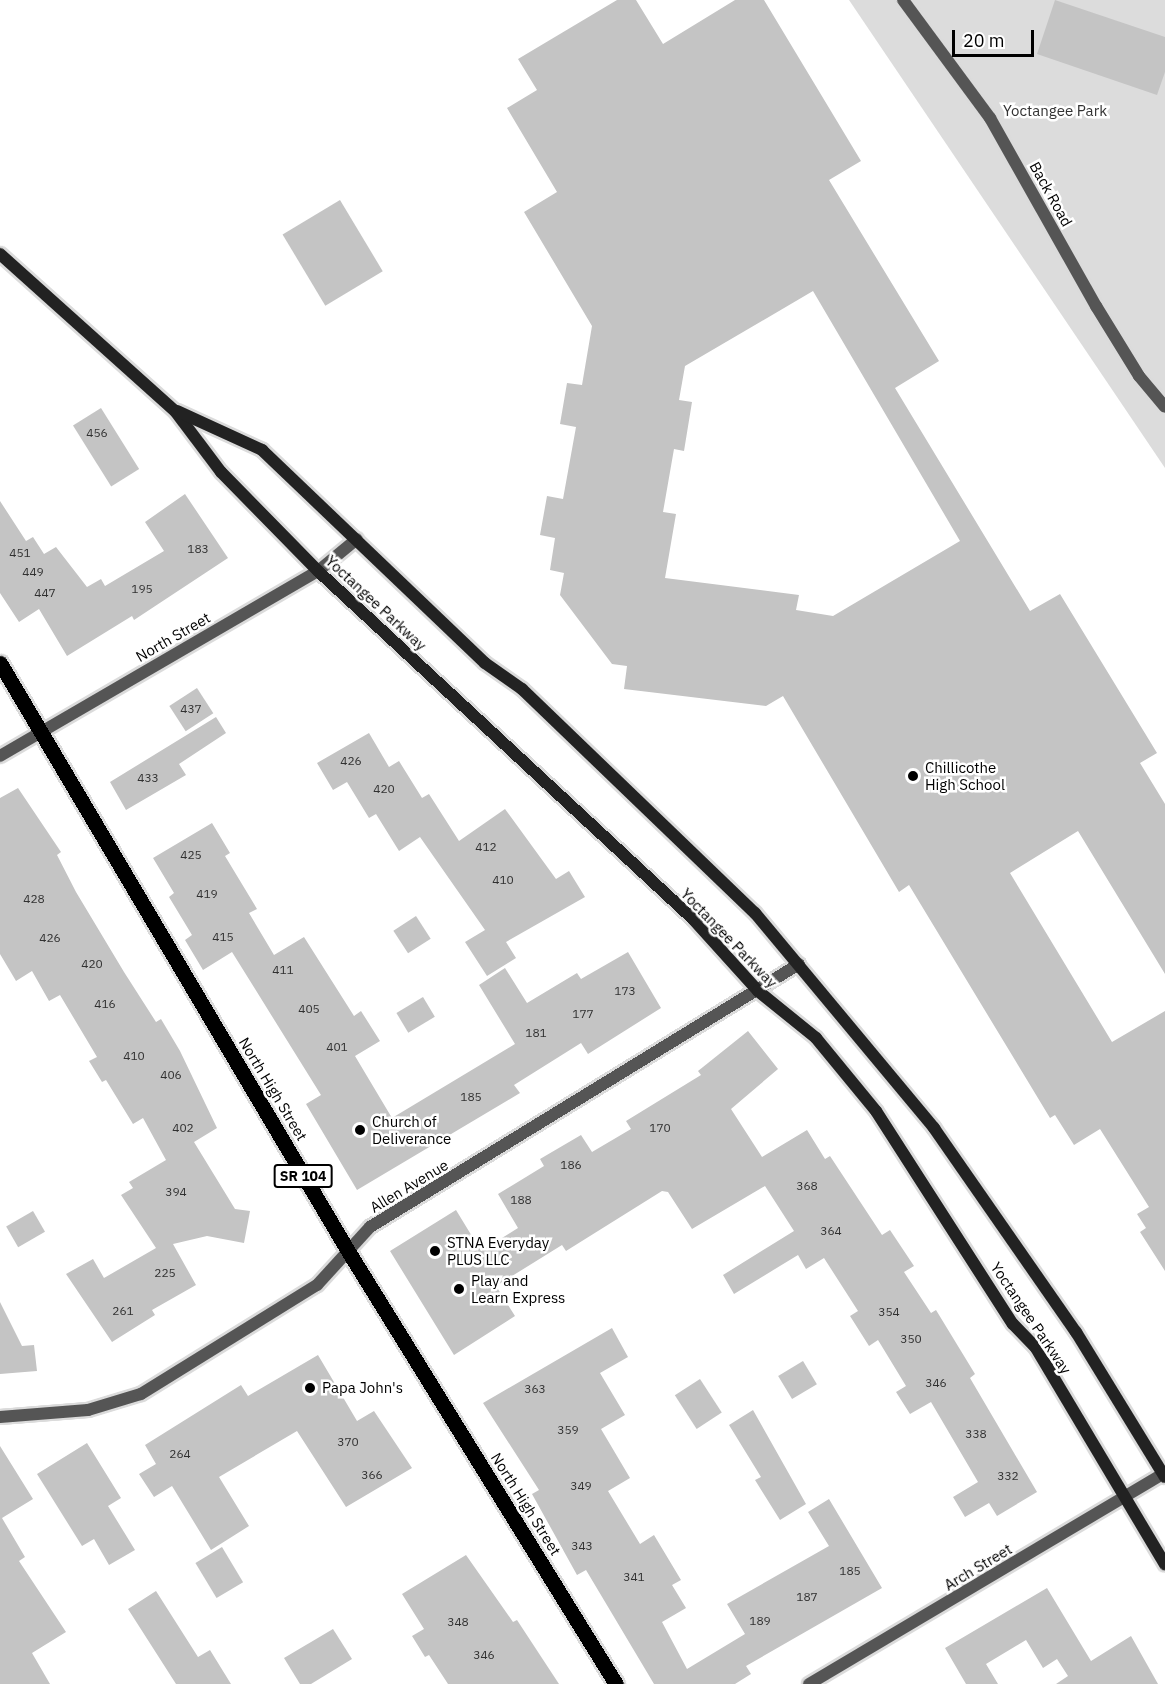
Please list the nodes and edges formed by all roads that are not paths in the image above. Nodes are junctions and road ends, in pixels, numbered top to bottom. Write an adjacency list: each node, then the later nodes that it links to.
1 (903, 0): 3 (street, Back Road)
2 (0, 254): 4 (street, Yoctangee Parkway)
3 (1165, 407)
4 (176, 411): 5 (street, Yoctangee Parkway); 6 (street, Yoctangee Parkway)
5 (357, 539): 6 (street, North Street); 10 (street, Yoctangee Parkway)
6 (318, 571): 8 (street, North Street); 11 (street, Yoctangee Parkway)
7 (0, 663): 8 (main road, North High Street / SR 104)
8 (41, 731): 9 (street, North Street); 12 (main road, North High Street / SR 104)
9 (0, 756)
10 (799, 964): 11 (street, Allen Avenue); 14 (street, Yoctangee Parkway)
11 (758, 991): 12 (street, Allen Avenue); 15 (street, Yoctangee Parkway)
12 (348, 1251): 13 (street, Allen Avenue); 17 (main road, North High Street / SR 104)
13 (0, 1417)
14 (1164, 1476): 15 (street, Arch Street)
15 (1125, 1498): 16 (street, Yoctangee Parkway); 18 (street, Arch Street)
16 (1165, 1564)
17 (616, 1684)
18 (809, 1684)

